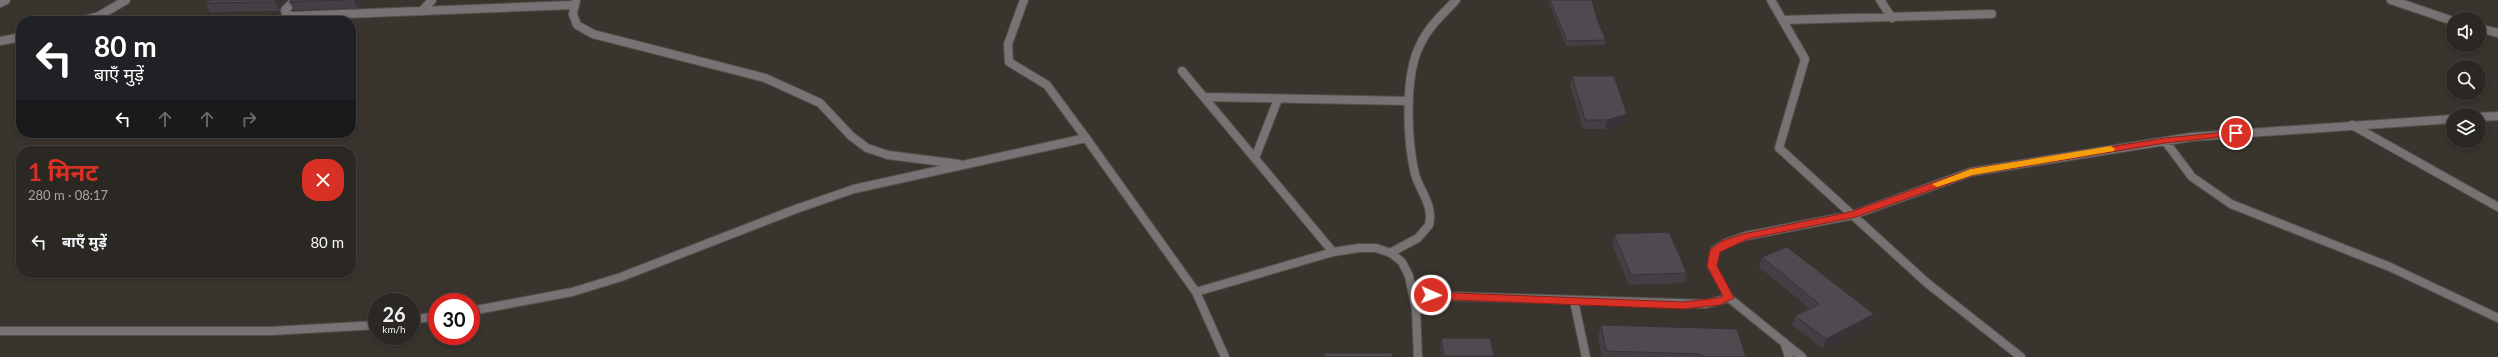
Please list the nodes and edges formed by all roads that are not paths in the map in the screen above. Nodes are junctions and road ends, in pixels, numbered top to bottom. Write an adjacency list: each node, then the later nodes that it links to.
1 (6, 0): 11 (street)
2 (126, 0): 14 (street)
3 (295, 0): 12 (street)
4 (432, 0): 12 (street)
5 (1024, 0): 30 (street)
6 (1456, 0): 25 (street)
7 (1771, 0): 17 (street)
8 (1880, 0): 15 (street)
9 (2391, 0): 16 (street)
10 (574, 2): 12 (street); 33 (street)
11 (0, 3)
12 (422, 11)
13 (1992, 14): 15 (street)
14 (99, 16)
15 (1892, 18): 17 (street)
16 (2446, 19)
17 (1782, 20): 35 (street)
18 (2486, 30): 19 (street)
19 (2498, 33)
20 (16, 38): 21 (street)
21 (0, 41)
22 (1182, 71): 23 (street)
23 (1204, 97): 24 (street); 32 (street)
24 (1278, 98): 25 (street); 32 (street)
25 (1409, 101): 37 (street)
26 (2498, 116): 27 (street)
27 (2486, 117)
28 (2446, 119): 29 (street)
29 (2351, 125): 31 (street); 34 (street)
30 (1086, 138): 33 (street); 38 (street)
31 (2165, 141): 35 (street); 43 (street)
32 (1255, 158): 36 (street)
33 (966, 164): 42 (street)
34 (2498, 207)
35 (1852, 214): 40 (street); 52 (street)
36 (1333, 252): 37 (street); 38 (street)
37 (1390, 253): 39 (street)
38 (1196, 292): 47 (street)
39 (1415, 295): 41 (street); 48 (street)
40 (1729, 298): 41 (street); 46 (street)
41 (1574, 301): 49 (street)
42 (480, 309)
43 (2498, 318)
44 (368, 326): 45 (street)
45 (0, 331)
46 (1784, 341): 50 (street); 51 (street)
47 (1225, 357)
48 (1418, 357)
49 (1586, 357)
50 (1789, 357)
51 (1802, 357)
52 (2021, 357)

